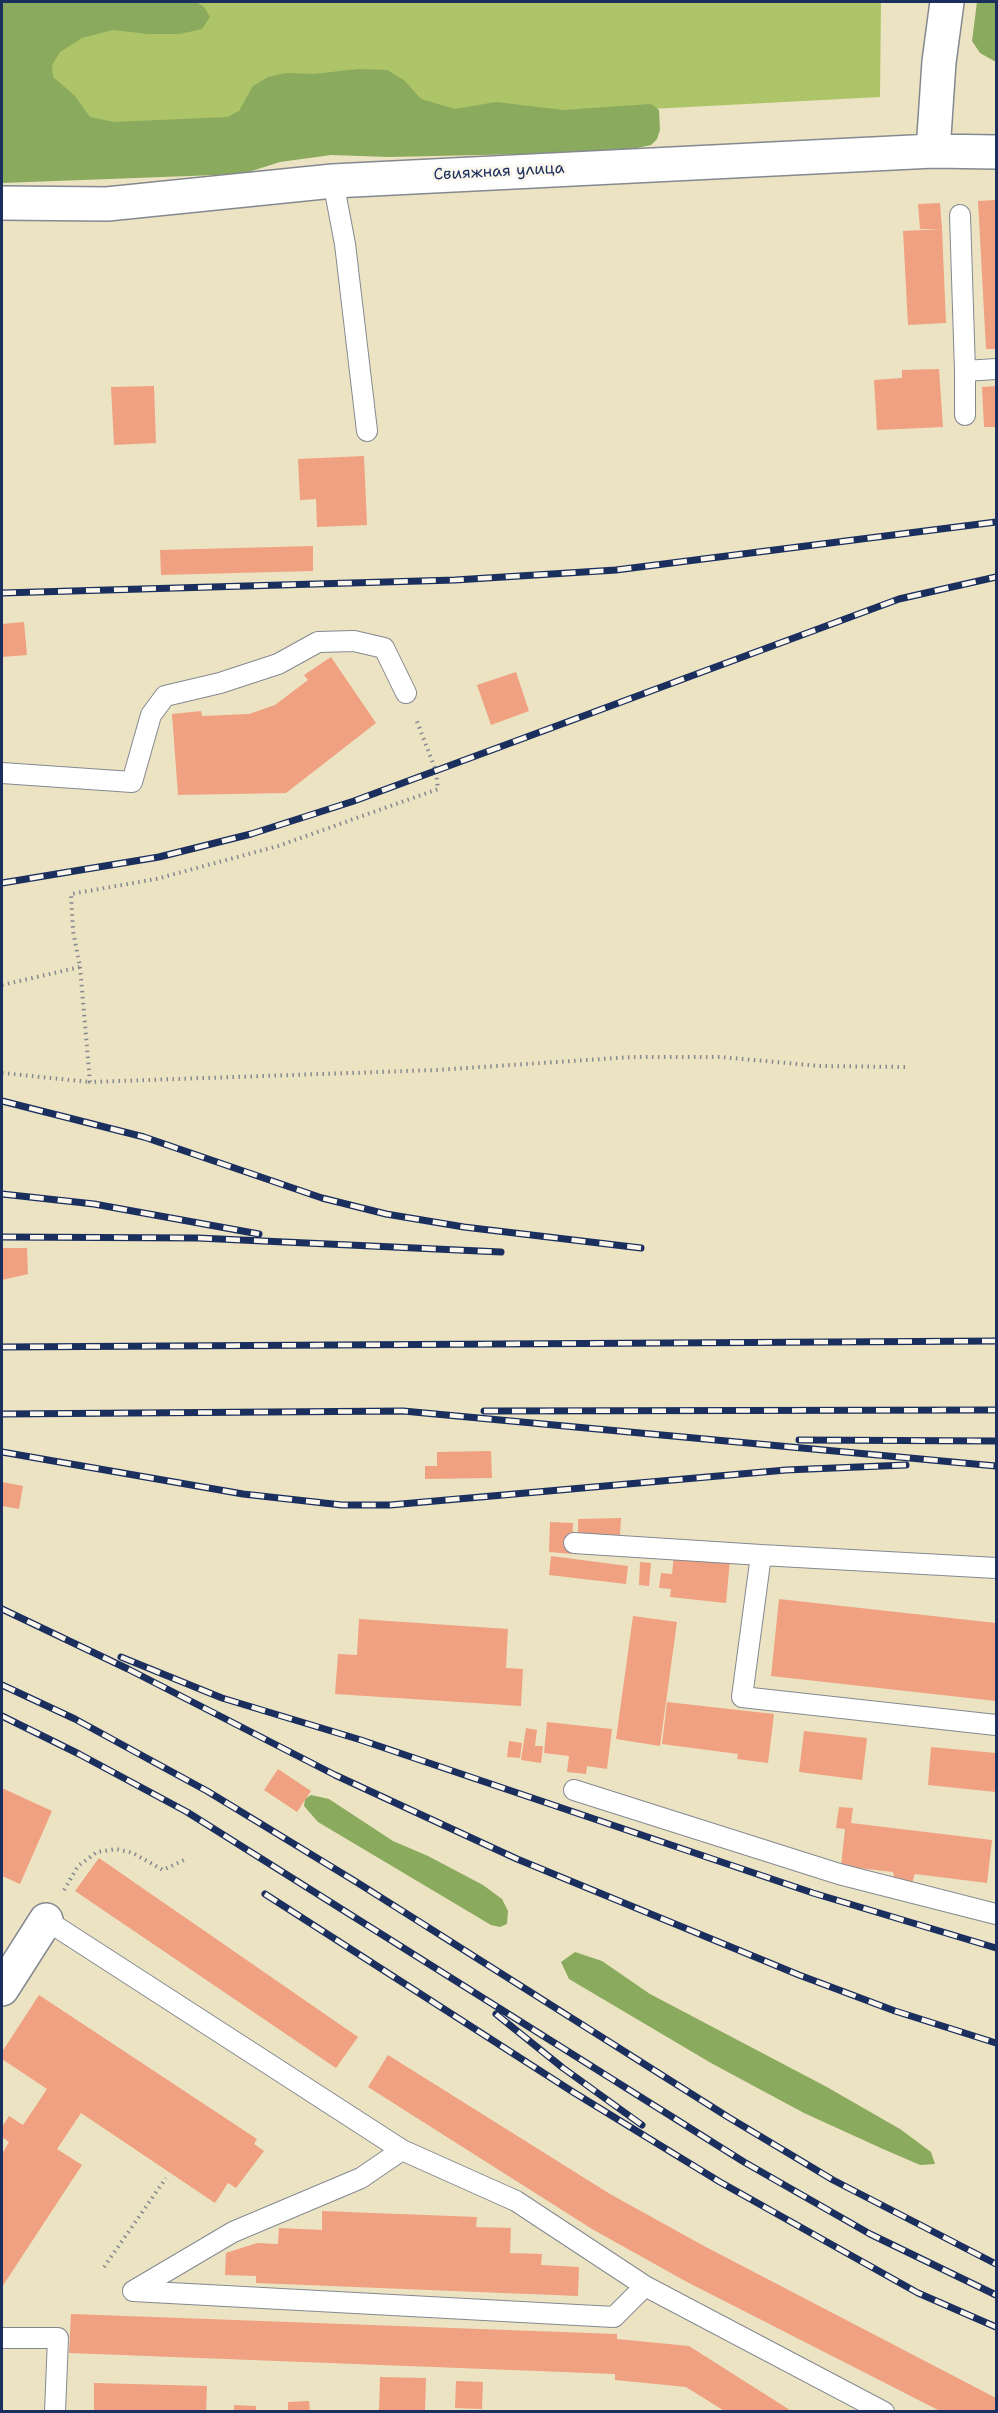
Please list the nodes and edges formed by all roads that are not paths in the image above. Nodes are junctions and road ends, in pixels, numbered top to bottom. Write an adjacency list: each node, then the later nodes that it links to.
1 (947, 2): 2 (street)
2 (933, 151): 3 (street, Свияжная улица); 4 (street, Свияжная улица)
3 (996, 152)
4 (333, 181): 5 (street, Свияжная улица); 10 (lane)
5 (2, 203)
6 (960, 215): 8 (lane)
7 (996, 369): 8 (lane)
8 (965, 371): 9 (lane)
9 (965, 415)
10 (367, 431)
11 (406, 693): 12 (lane)
12 (2, 773)
13 (574, 1543): 14 (lane)
14 (760, 1555): 15 (lane); 16 (lane)
15 (996, 1568)
16 (996, 1725)
17 (574, 1790): 18 (lane)
18 (996, 1914)
19 (46, 1920): 20 (street); 21 (lane)
20 (2, 1989)
21 (402, 2150): 22 (lane); 22 (lane)
22 (645, 2286): 25 (lane)
23 (2, 2338): 24 (lane)
24 (55, 2412)
25 (884, 2412)

